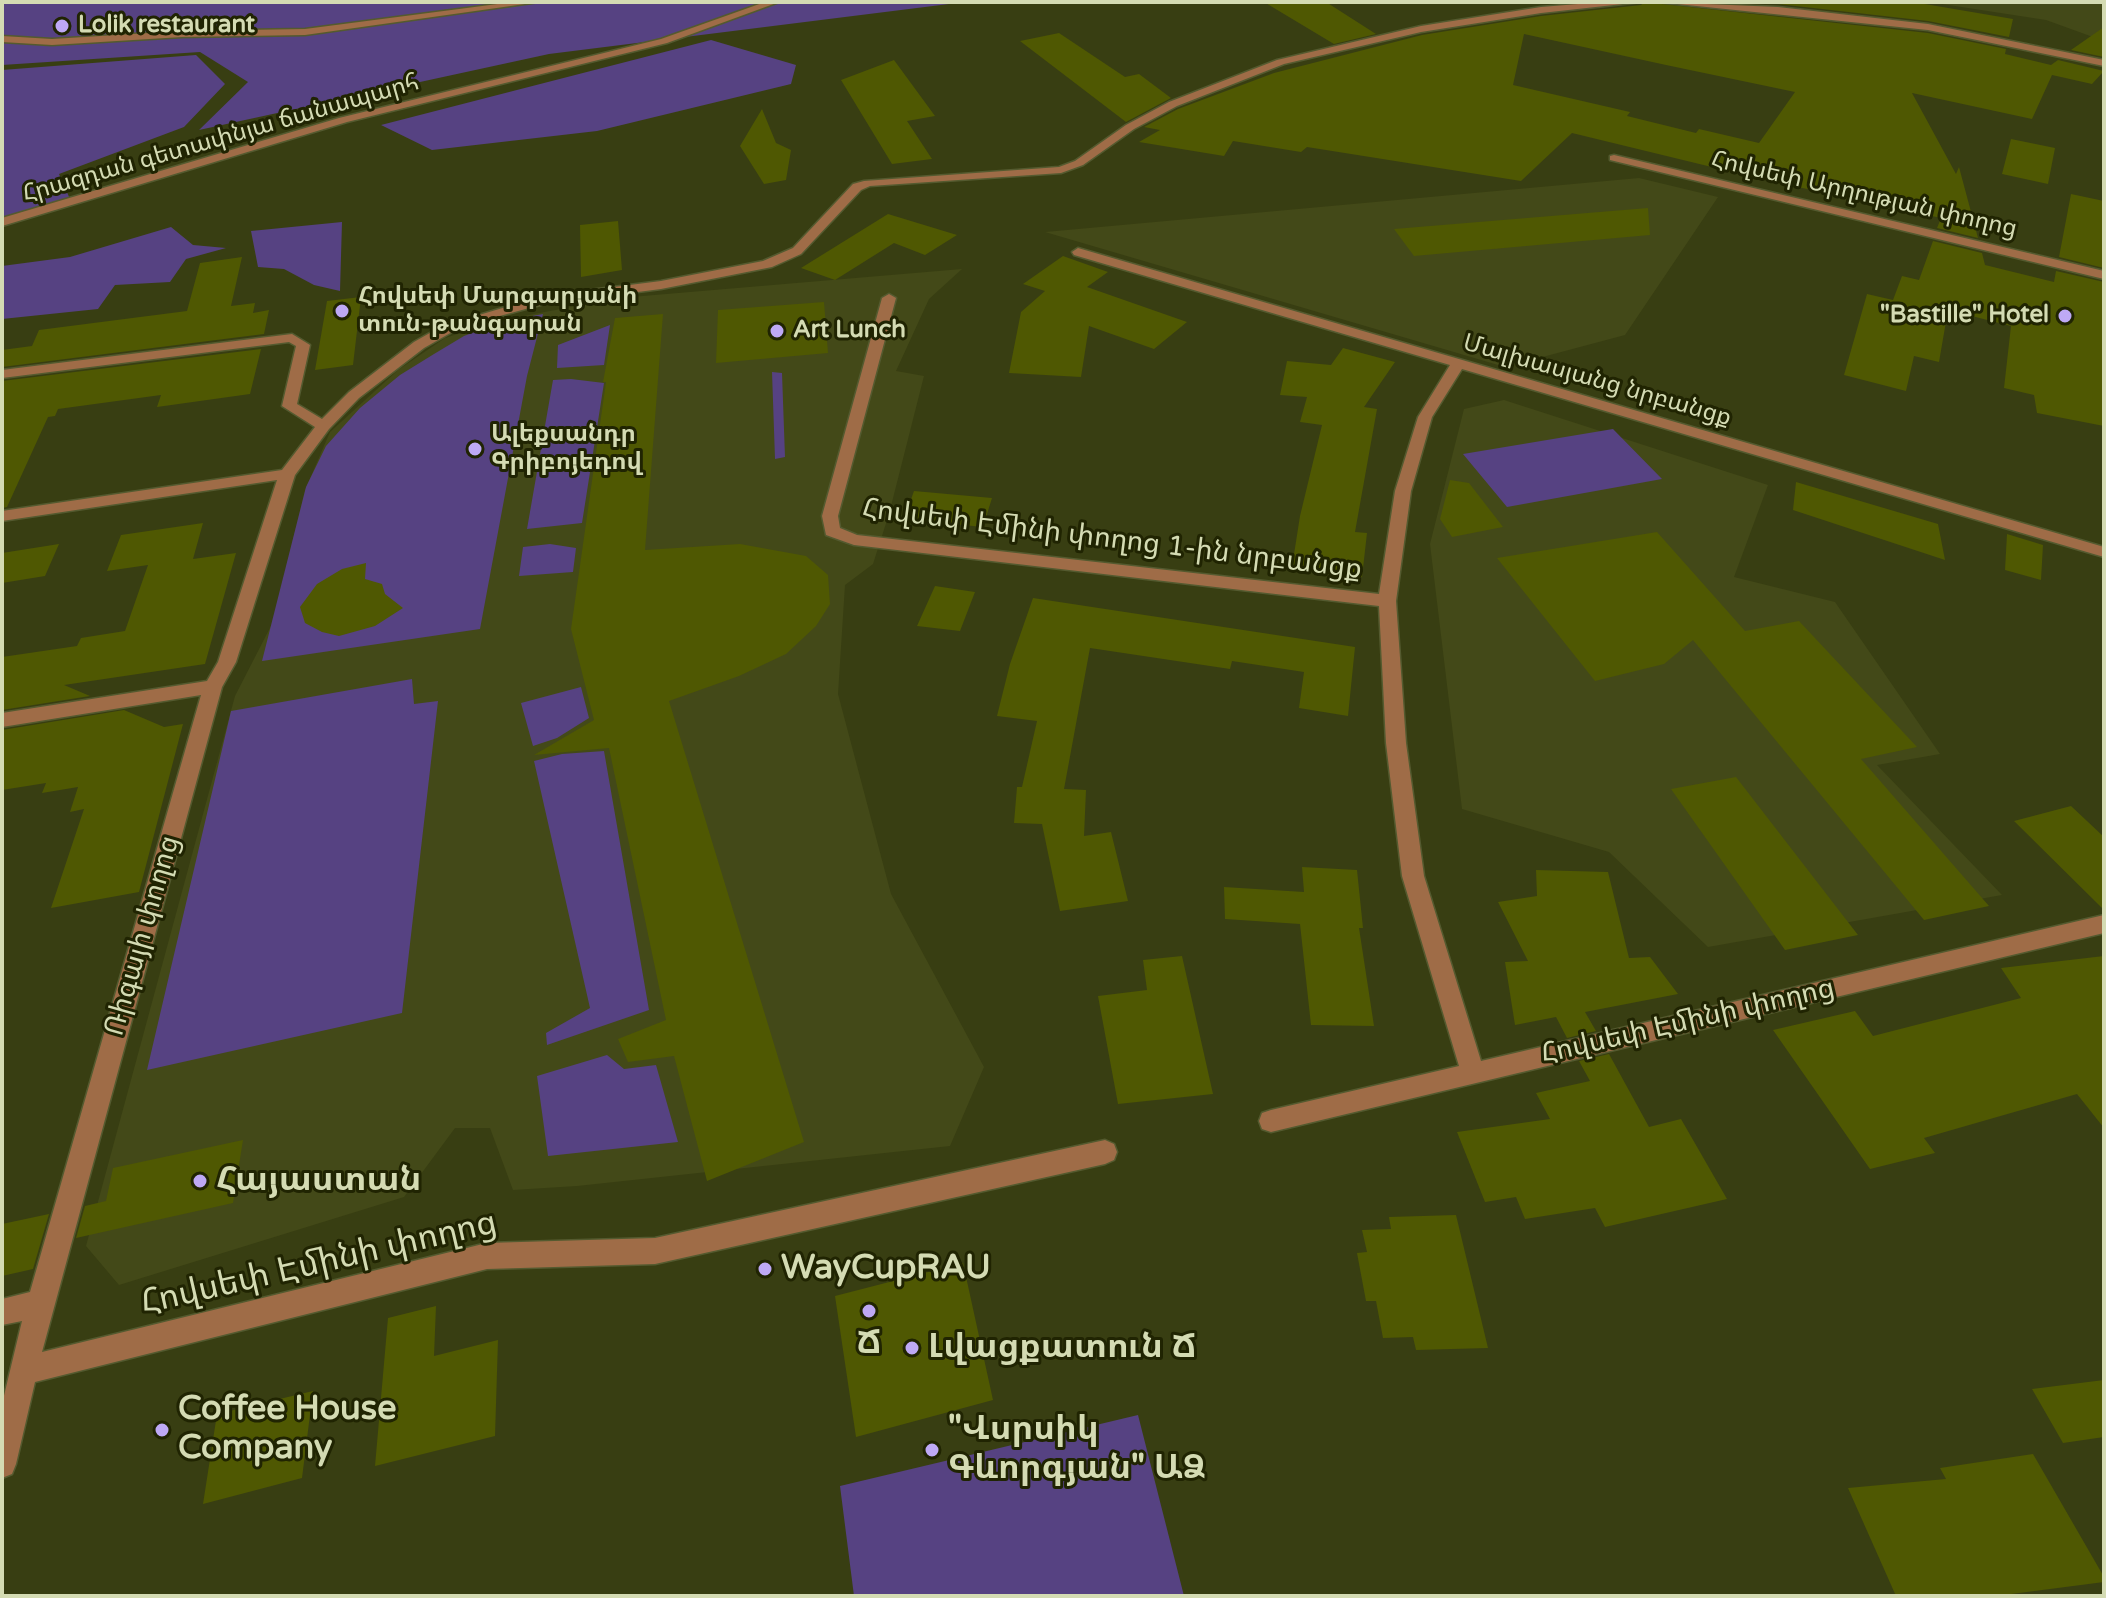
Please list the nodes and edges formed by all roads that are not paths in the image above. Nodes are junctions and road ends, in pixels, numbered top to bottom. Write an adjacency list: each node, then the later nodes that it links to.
1 (534, 2): 5 (street)
2 (774, 2): 8 (street, Հրազդան գետափնյա ճանապարհ)
3 (1636, 2): 14 (street, Ռիգայի փողոց)
4 (1663, 2): 6 (street)
5 (2, 39)
6 (2104, 63)
7 (1614, 158): 10 (street, Հովսեփ Արղության փողոց)
8 (2, 222)
9 (1078, 252): 12 (street, Մալխասյանց նրբանցք)
10 (2104, 275)
11 (889, 298): 18 (street, Հովսեփ Էմինի փողոց 1-ին նրբանցք)
12 (1459, 363): 17 (street, Մալխասյանց նրբանցք); 18 (street, Հովսեփ Էմինի փողոց 1-ին նրբանցք)
13 (2, 374): 14 (street)
14 (324, 426): 15 (street, Ռիգայի փողոց)
15 (287, 474): 16 (street); 19 (street, Ռիգայի փողոց)
16 (2, 516)
17 (2104, 552)
18 (1387, 601): 22 (street, Հովսեփ Էմինի փողոց 1-ին նրբանցք)
19 (213, 687): 20 (street); 25 (street, Ռիգայի փողոց)
20 (2, 720)
21 (2104, 924): 22 (street, Հովսեփ Էմինի փողոց)
22 (1473, 1073): 23 (street, Հովսեփ Էմինի փողոց)
23 (1271, 1121)
24 (1105, 1152): 27 (street, Հովսեփ Էմինի փողոց)
25 (40, 1303): 26 (street); 27 (street, Ռիգայի փողոց)
26 (2, 1312)
27 (23, 1371): 28 (street, Ռիգայի փողոց)
28 (2, 1464)

